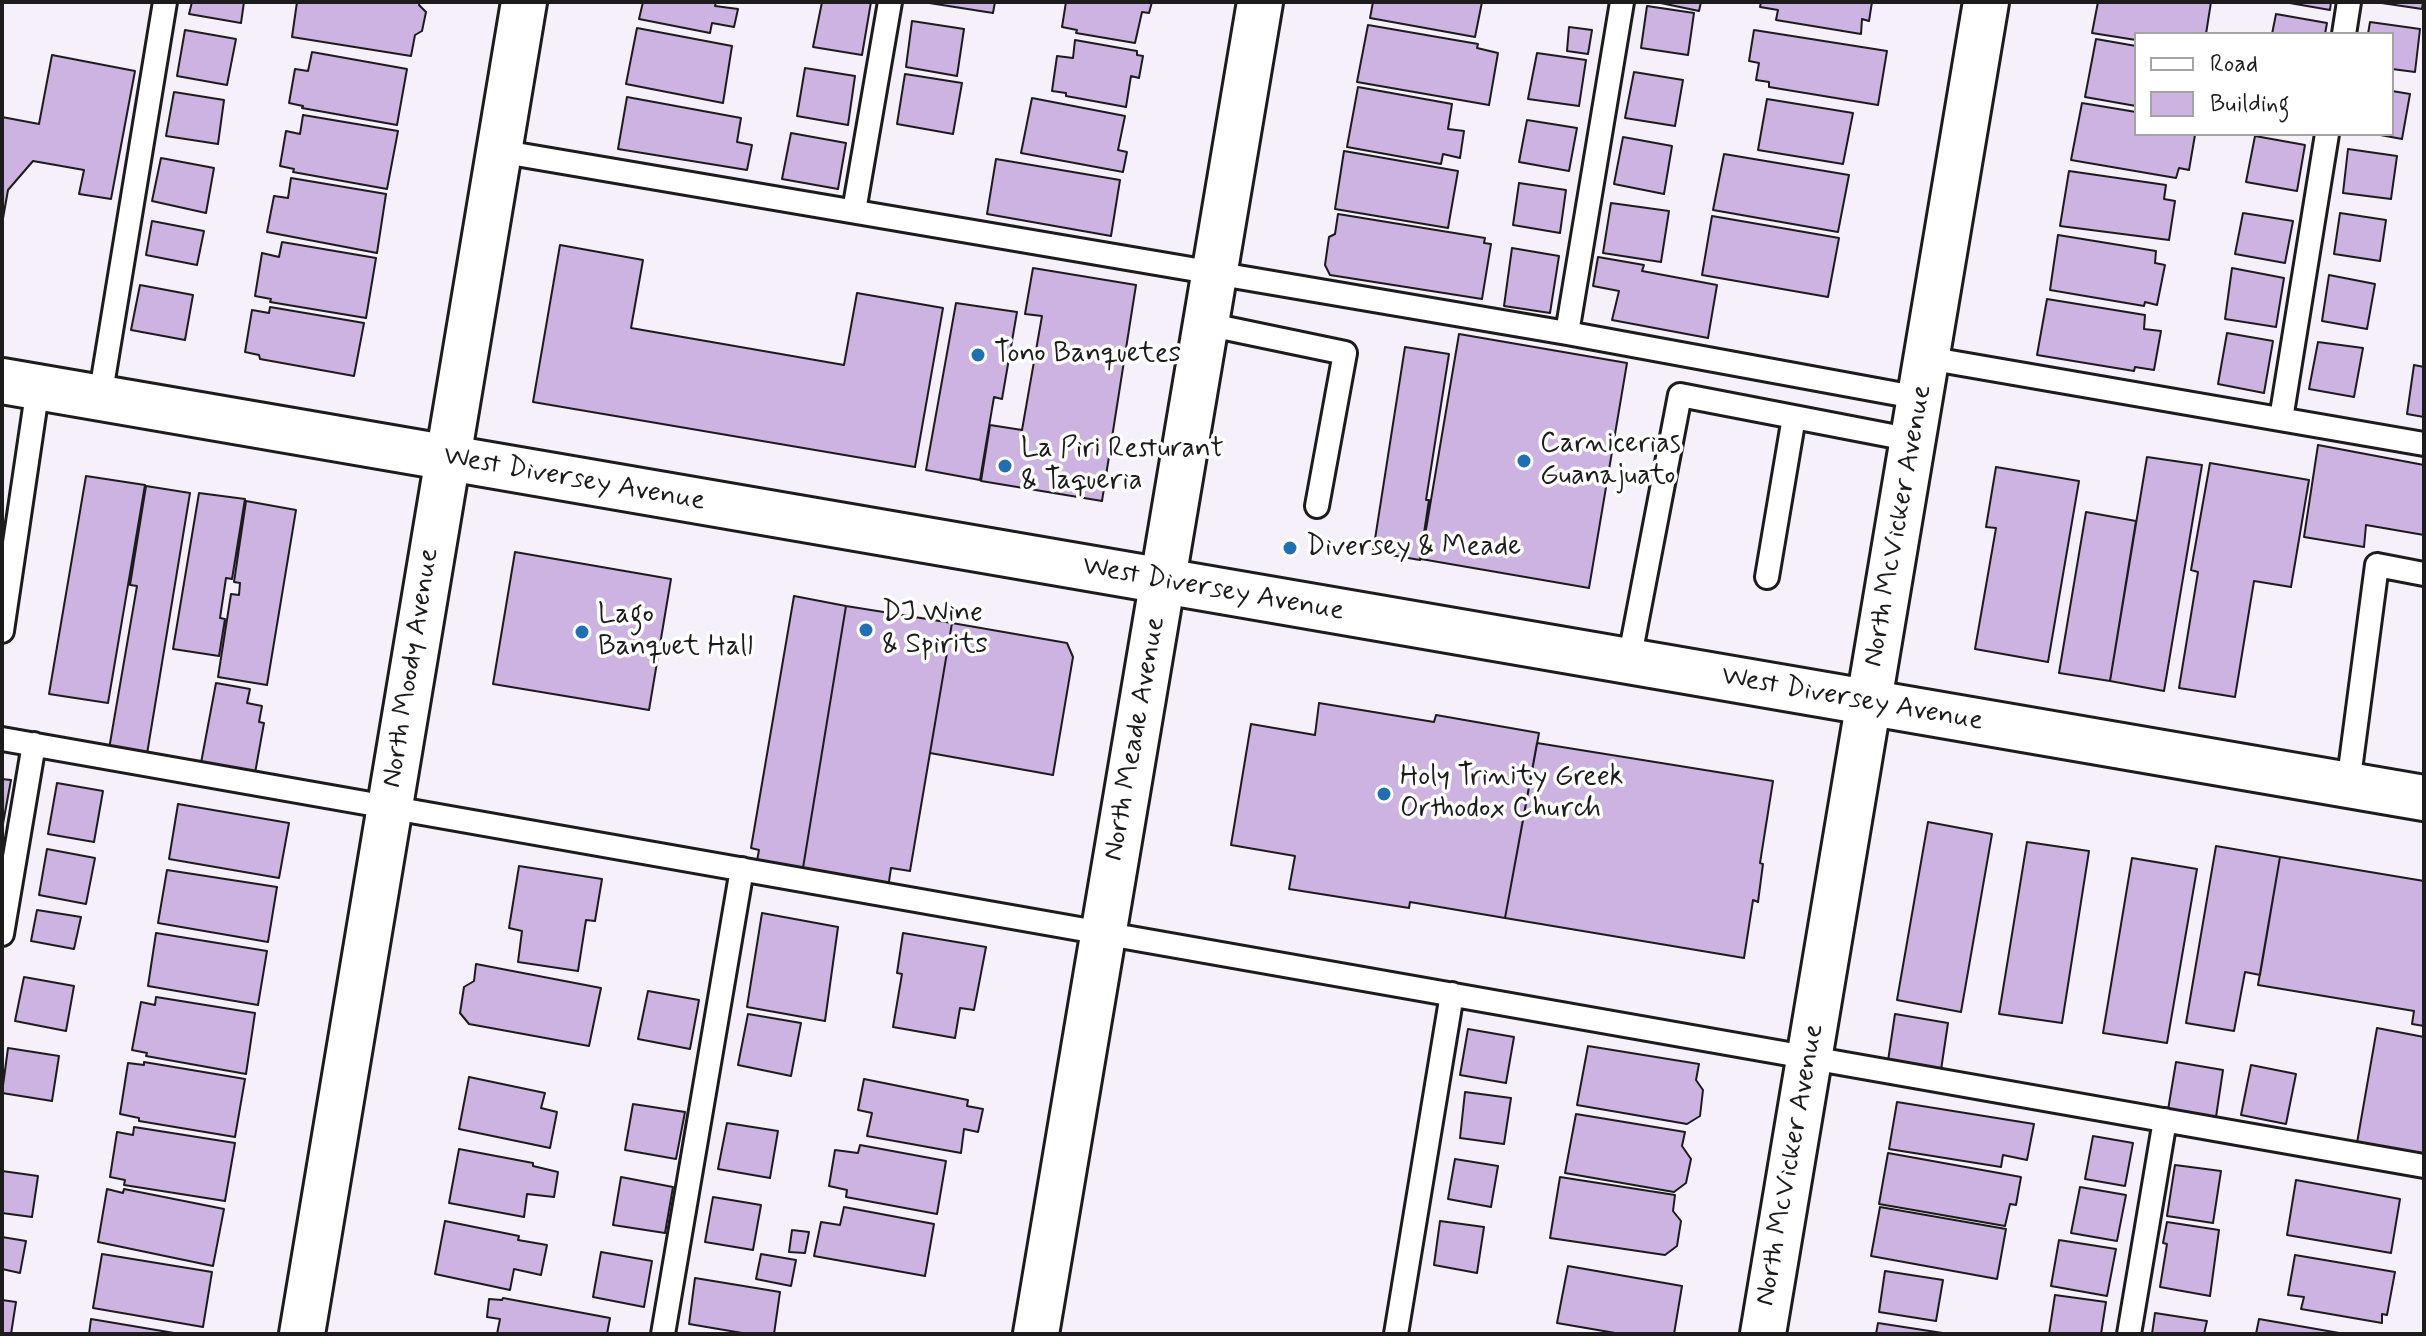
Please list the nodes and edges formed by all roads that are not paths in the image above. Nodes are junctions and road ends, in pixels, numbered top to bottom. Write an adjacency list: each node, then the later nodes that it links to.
1 (165, 2): 16 (lane)
2 (524, 2): 10 (street, North Moody Avenue)
3 (890, 2): 11 (lane)
4 (1260, 2): 12 (street, North Meade Avenue)
5 (1622, 2): 14 (lane)
6 (1986, 2): 17 (street, North McVicker Avenue)
7 (2349, 2): 8 (lane)
8 (2344, 32)
9 (2327, 136): 19 (lane)
10 (498, 151): 11 (lane); 21 (street, North Moody Avenue)
11 (854, 211): 12 (lane)
12 (1215, 272): 13 (street, North Meade Avenue); 14 (lane)
13 (1206, 324): 22 (lane); 26 (street, North Meade Avenue)
14 (1567, 333): 17 (lane)
15 (20, 384): 16 (street, West Diversey Avenue); 23 (lane)
16 (100, 398): 21 (street, West Diversey Avenue)
17 (1920, 398): 18 (lane); 19 (lane); 29 (street, North McVicker Avenue)
18 (1794, 417): 25 (lane); 28 (lane)
19 (2281, 419): 20 (lane)
20 (2424, 444)
21 (446, 458): 26 (street, West Diversey Avenue); 34 (street, North Moody Avenue)
22 (1317, 506)
23 (8, 549): 27 (lane)
24 (2424, 574): 32 (lane)
25 (1767, 577)
26 (1163, 581): 28 (street, West Diversey Avenue); 36 (street, North Meade Avenue)
27 (2, 631)
28 (1629, 661): 29 (street, West Diversey Avenue)
29 (1869, 703): 32 (street, West Diversey Avenue); 39 (street, North McVicker Avenue)
30 (2, 739): 31 (lane)
31 (34, 744): 34 (lane); 37 (lane)
32 (2348, 785): 33 (street, West Diversey Avenue)
33 (2424, 798)
34 (389, 807): 35 (lane); 42 (street, North Moody Avenue)
35 (742, 869): 36 (lane); 43 (lane)
36 (1103, 933): 38 (lane); 44 (street, North Meade Avenue)
37 (2, 934)
38 (1452, 994): 39 (lane); 45 (lane)
39 (1809, 1057): 40 (lane); 46 (street, North McVicker Avenue)
40 (2165, 1120): 41 (lane); 47 (lane)
41 (2424, 1166)
42 (302, 1334)
43 (663, 1334)
44 (1036, 1334)
45 (1396, 1334)
46 (1763, 1334)
47 (2129, 1334)

